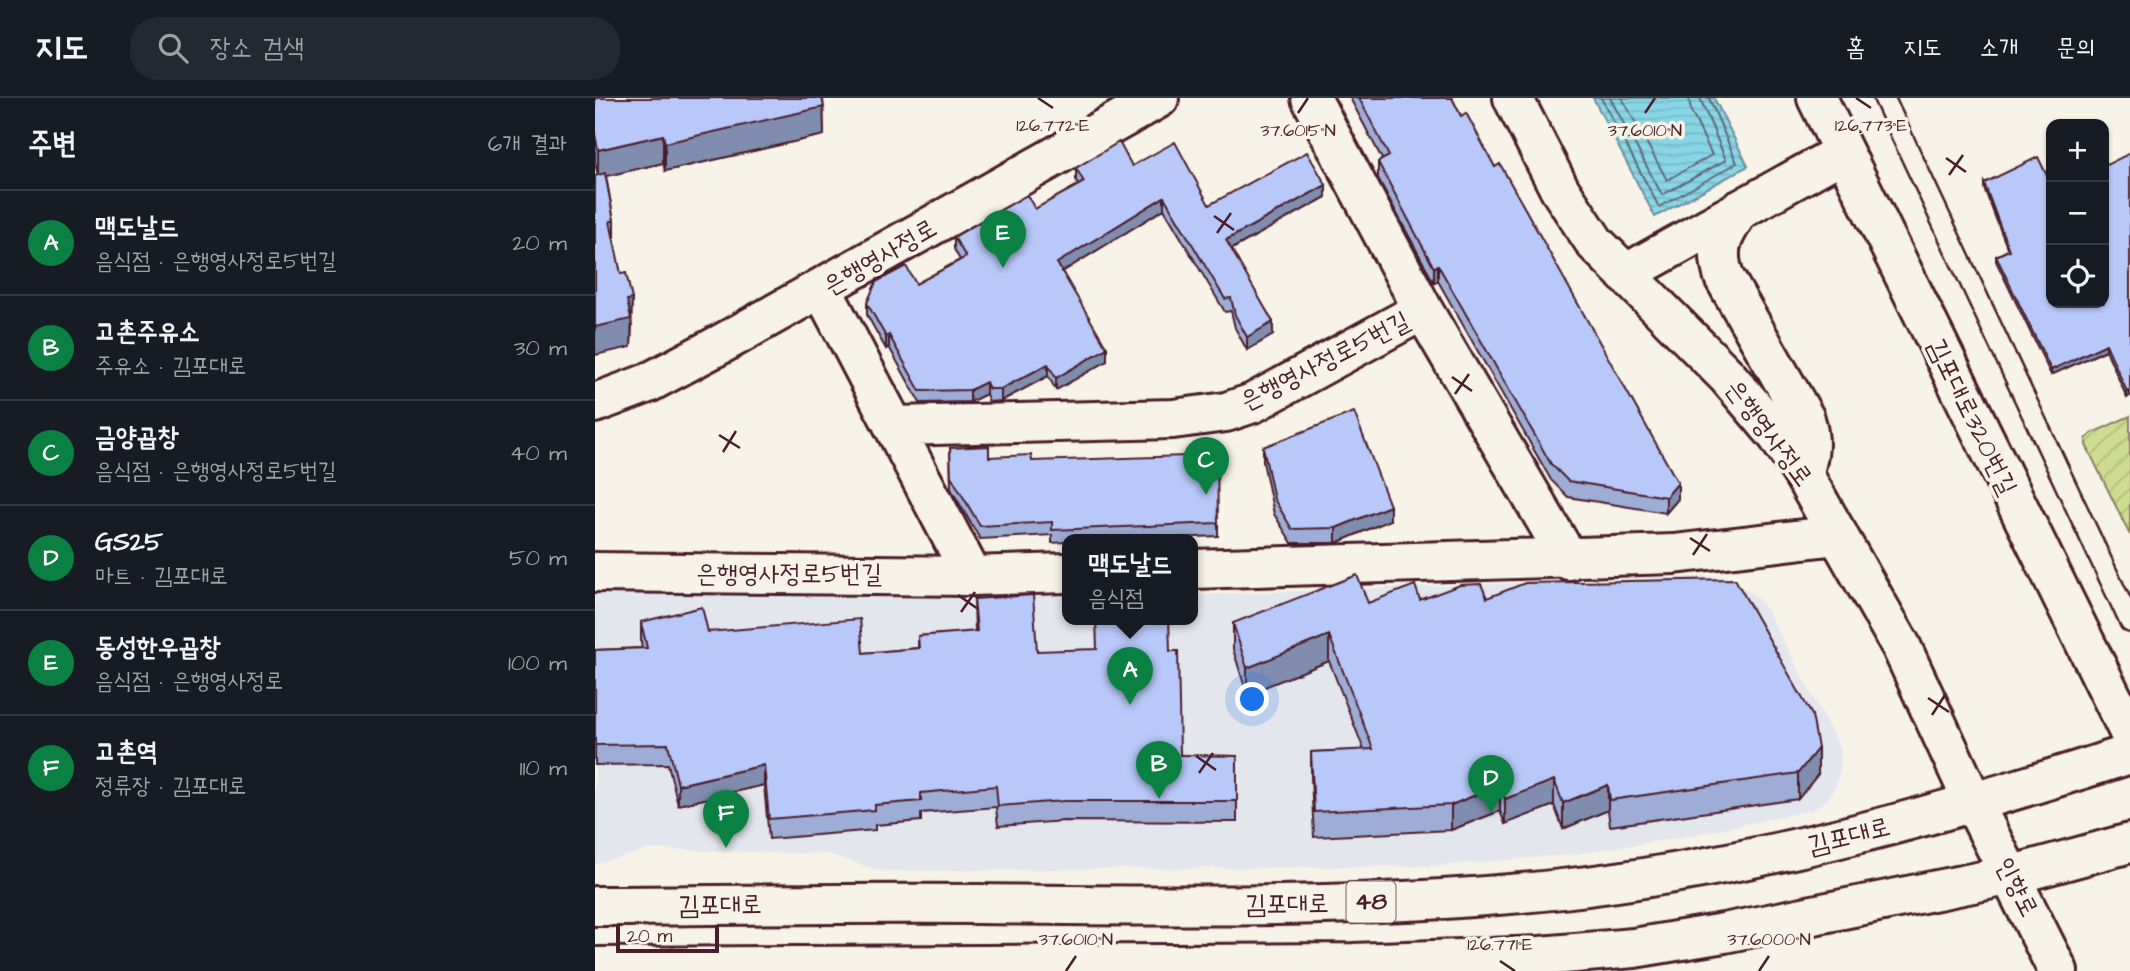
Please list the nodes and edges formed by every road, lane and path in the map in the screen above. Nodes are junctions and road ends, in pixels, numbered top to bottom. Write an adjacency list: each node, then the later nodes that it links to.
1 (1159, 98): 9 (street, 은행영사정로)
2 (1311, 98): 10 (street)
3 (1513, 98): 8 (street, 은행영사정로)
4 (1817, 98): 6 (street, 김포대로320번길)
5 (1884, 98): 20 (lane)
6 (1842, 153): 7 (street); 21 (street, 김포대로320번길)
7 (1739, 210): 8 (street); 13 (street)
8 (1625, 274): 13 (street, 은행영사정로)
9 (823, 289): 11 (street, 은행영사정로); 12 (street)
10 (1423, 310): 12 (street, 은행영사정로5번길); 15 (street, 은행영사정로5번길)
11 (595, 403)
12 (895, 426): 19 (street)
13 (1803, 474): 14 (street, 은행영사정로)
14 (1838, 535): 15 (street); 23 (street, 은행영사정로)
15 (1569, 560): 16 (street)
16 (1198, 569)
17 (595, 572): 19 (street, 은행영사정로5번길)
18 (1062, 573): 19 (street, 은행영사정로5번길)
19 (972, 576)
20 (2130, 622)
21 (2130, 734)
22 (2130, 754): 23 (street, 김포대로 / 48)
23 (1974, 804): 25 (street, 인향로); 26 (street, 김포대로 / 48)
24 (2130, 843): 25 (street, 48)
25 (2012, 875): 27 (street, 48); 29 (street, 인향로)
26 (595, 906)
27 (1598, 961): 28 (street, 48)
28 (595, 967)
29 (2058, 971)

